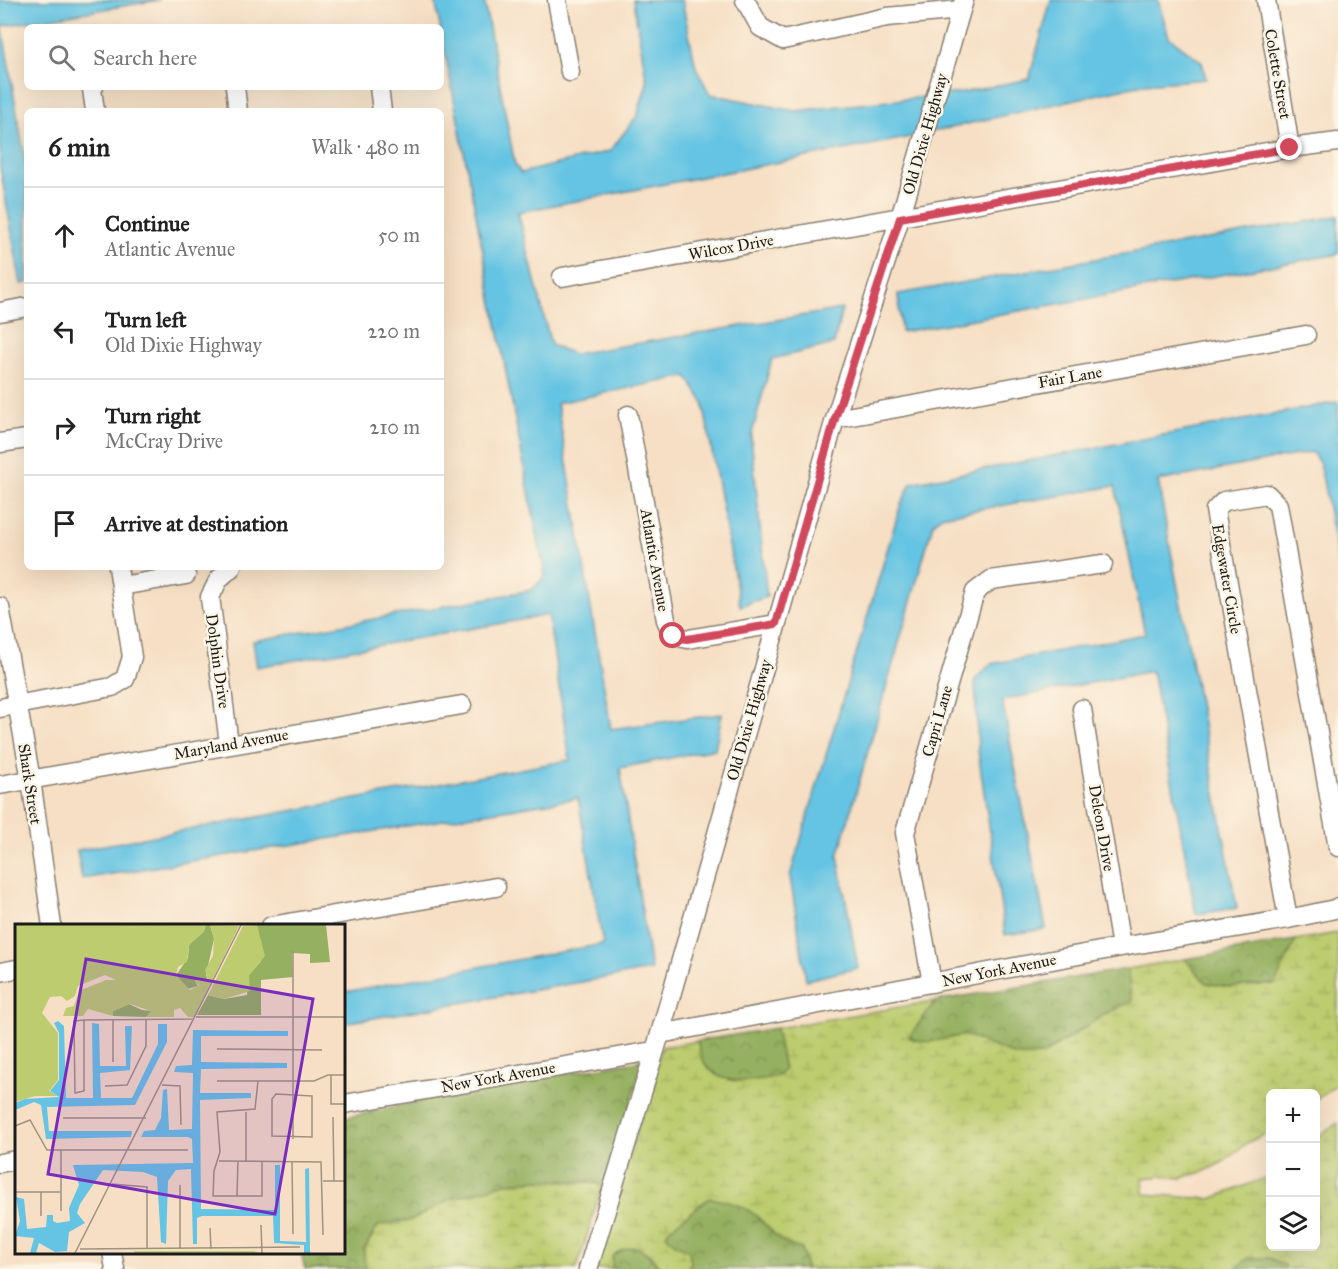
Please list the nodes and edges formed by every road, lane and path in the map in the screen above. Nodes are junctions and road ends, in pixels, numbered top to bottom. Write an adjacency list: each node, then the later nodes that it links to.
1 (557, 0): 5 (street)
2 (745, 0): 4 (street)
3 (1266, 0): 13 (street, Colette Street)
4 (962, 5): 14 (street, Old Dixie Highway)
5 (570, 72)
6 (93, 90): 9 (street)
7 (235, 90): 10 (street)
8 (379, 90): 11 (street)
9 (95, 108)
10 (238, 108)
11 (382, 108)
12 (1338, 142): 13 (street, Wilcox Drive)
13 (1290, 148): 14 (street, Wilcox Drive)
14 (900, 218): 15 (street, Wilcox Drive); 20 (street, Old Dixie Highway)
15 (562, 277)
16 (24, 308): 17 (street)
17 (0, 312)
18 (1306, 335): 20 (street, Fair Lane)
19 (628, 415): 29 (street, Atlantic Avenue)
20 (835, 419): 29 (street, Old Dixie Highway)
21 (24, 439): 22 (street)
22 (0, 443)
23 (1103, 564): 45 (street, Capri Lane)
24 (118, 570): 27 (street)
25 (225, 573): 33 (street, Dolphin Drive)
26 (186, 575): 27 (street)
27 (121, 586): 31 (street)
28 (0, 607): 31 (street, Shark Street)
29 (776, 624): 46 (street, Old Dixie Highway)
30 (462, 705): 33 (street, Maryland Avenue)
31 (8, 707): 34 (street, Shark Street)
32 (1082, 710): 42 (street, Deleon Drive)
33 (230, 744): 34 (street, Maryland Avenue)
34 (31, 780): 35 (street, Maryland Avenue); 40 (street, Shark Street)
35 (0, 785)
36 (1338, 847): 39 (street, Edgewater Circle)
37 (496, 887): 41 (street)
38 (1338, 907): 39 (street, New York Avenue)
39 (1288, 919): 42 (street, New York Avenue)
40 (52, 924)
41 (283, 924)
42 (1122, 947): 45 (street, New York Avenue)
43 (15, 969): 44 (street)
44 (0, 972)
45 (932, 983): 46 (street, New York Avenue)
46 (657, 1042): 47 (street, New York Avenue); 52 (street, Old Dixie Highway)
47 (345, 1104)
48 (15, 1160): 49 (street)
49 (0, 1163)
50 (111, 1254): 51 (street)
51 (114, 1269)
52 (588, 1269)

